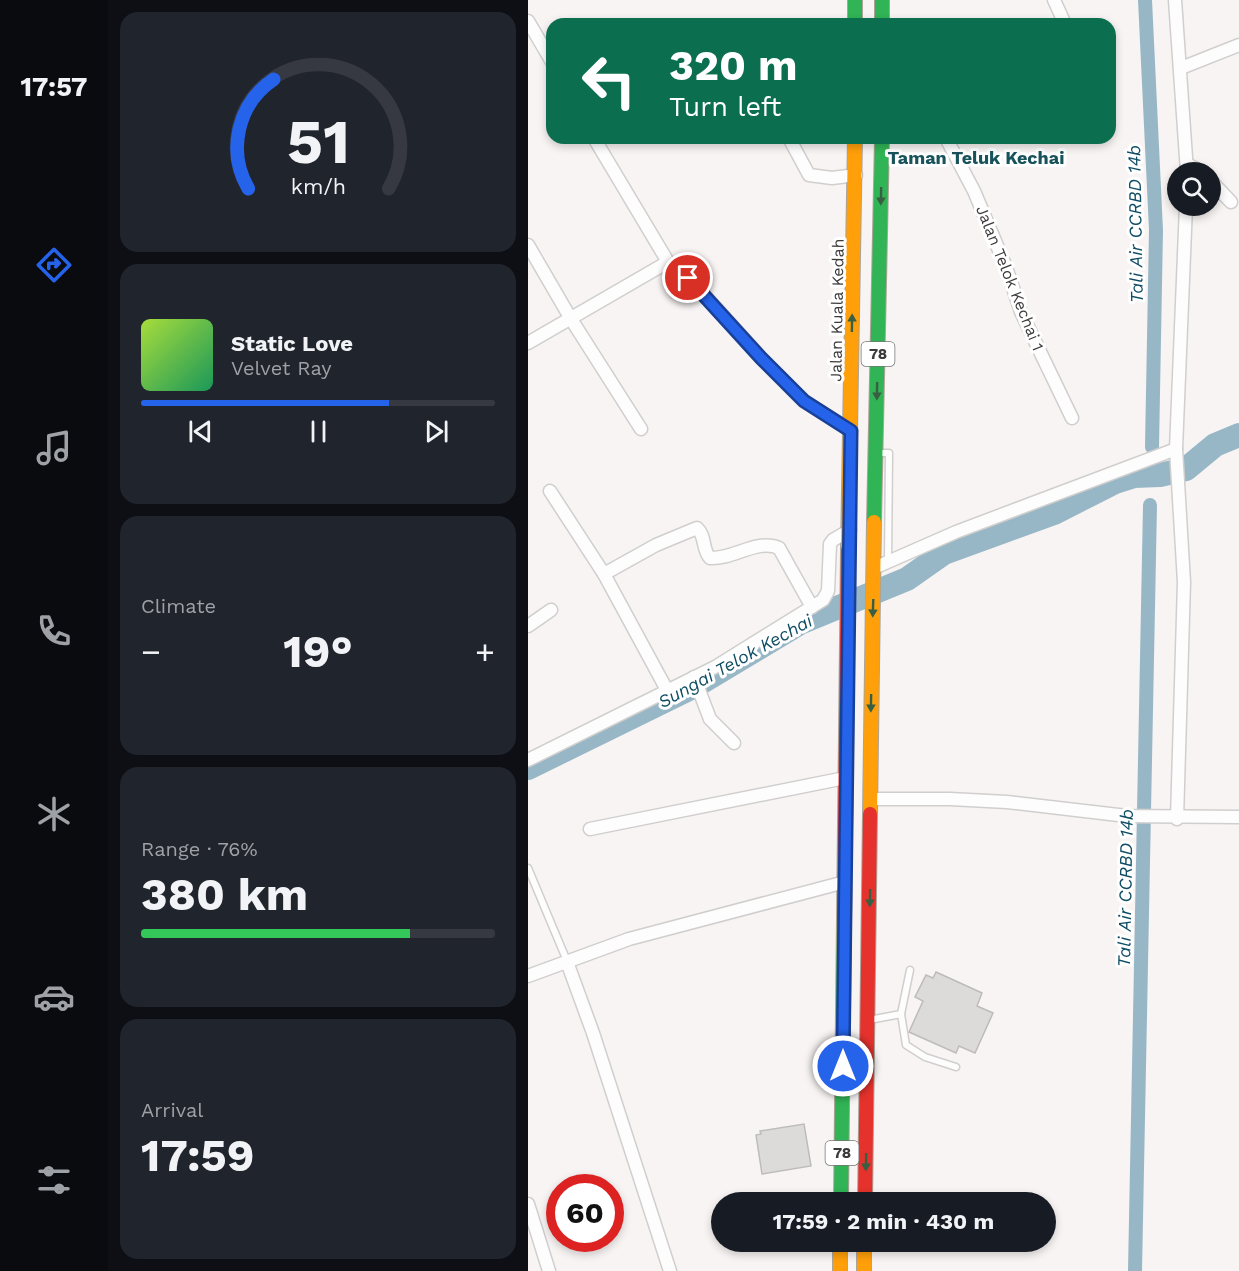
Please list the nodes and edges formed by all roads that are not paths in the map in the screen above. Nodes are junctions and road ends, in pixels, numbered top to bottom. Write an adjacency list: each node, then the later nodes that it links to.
1 (855, 0): 5 (main road)
2 (882, 0): 6 (main road)
3 (1054, 0): 7 (street)
4 (1175, 0): 11 (street)
5 (855, 18)
6 (882, 18)
7 (1062, 18)
8 (528, 21): 10 (street)
9 (1239, 45): 11 (street)
10 (546, 52)
11 (1181, 68): 17 (street)
12 (598, 144): 24 (street)
13 (792, 144): 18 (street)
14 (855, 144): 18 (main road, Jalan Kuala Kedah / 78)
15 (882, 144): 30 (main road, 78, one-way to 30)
16 (949, 144): 26 (street, Jalan Telok Kechai 1)
17 (1187, 162)
18 (856, 175): 28 (main road, Jalan Kuala Kedah / 78, one-way to 18)
19 (1221, 192): 20 (street)
20 (1231, 202)
21 (1186, 216): 29 (street)
22 (528, 245): 24 (street)
23 (688, 278): 28 (street)
24 (570, 319): 25 (street); 27 (street)
25 (528, 344)
26 (1072, 418)
27 (641, 429)
28 (851, 431): 32 (main road, Jalan Kuala Kedah / 78)
29 (1176, 449): 33 (street); 46 (street)
30 (876, 453): 33 (lane); 34 (main road, 78)
31 (550, 490): 35 (street)
32 (850, 530): 36 (street); 43 (main road, Jalan Kuala Kedah / 78)
33 (888, 562): 34 (street)
34 (874, 569): 44 (main road, 78, one-way to 44)
35 (604, 574): 36 (street); 40 (street)
36 (812, 607): 39 (street)
37 (551, 610): 38 (street)
38 (528, 626)
39 (697, 683): 40 (street); 41 (street)
40 (668, 692): 42 (street)
41 (734, 743)
42 (528, 760)
43 (845, 778): 47 (street); 49 (main road, Jalan Kuala Kedah / 78)
44 (871, 799): 46 (street); 54 (main road, 78, one-way to 54)
45 (1239, 817): 46 (street)
46 (1172, 819)
47 (590, 829)
48 (528, 868): 50 (lane)
49 (845, 882): 50 (street); 55 (main road, Jalan Kuala Kedah / 78)
50 (567, 962): 52 (street); 63 (street)
51 (909, 970): 53 (lane)
52 (528, 976)
53 (901, 1014): 54 (lane); 56 (lane)
54 (869, 1020): 55 (main road); 58 (main road, 78, one-way to 58)
55 (843, 1029): 57 (main road, Jalan Kuala Kedah / 78)
56 (956, 1067)
57 (841, 1192)
58 (865, 1192)
59 (528, 1204): 62 (street)
60 (840, 1252): 64 (main road)
61 (864, 1252): 65 (main road)
62 (549, 1271)
63 (670, 1271)
64 (840, 1271)
65 (864, 1271)

